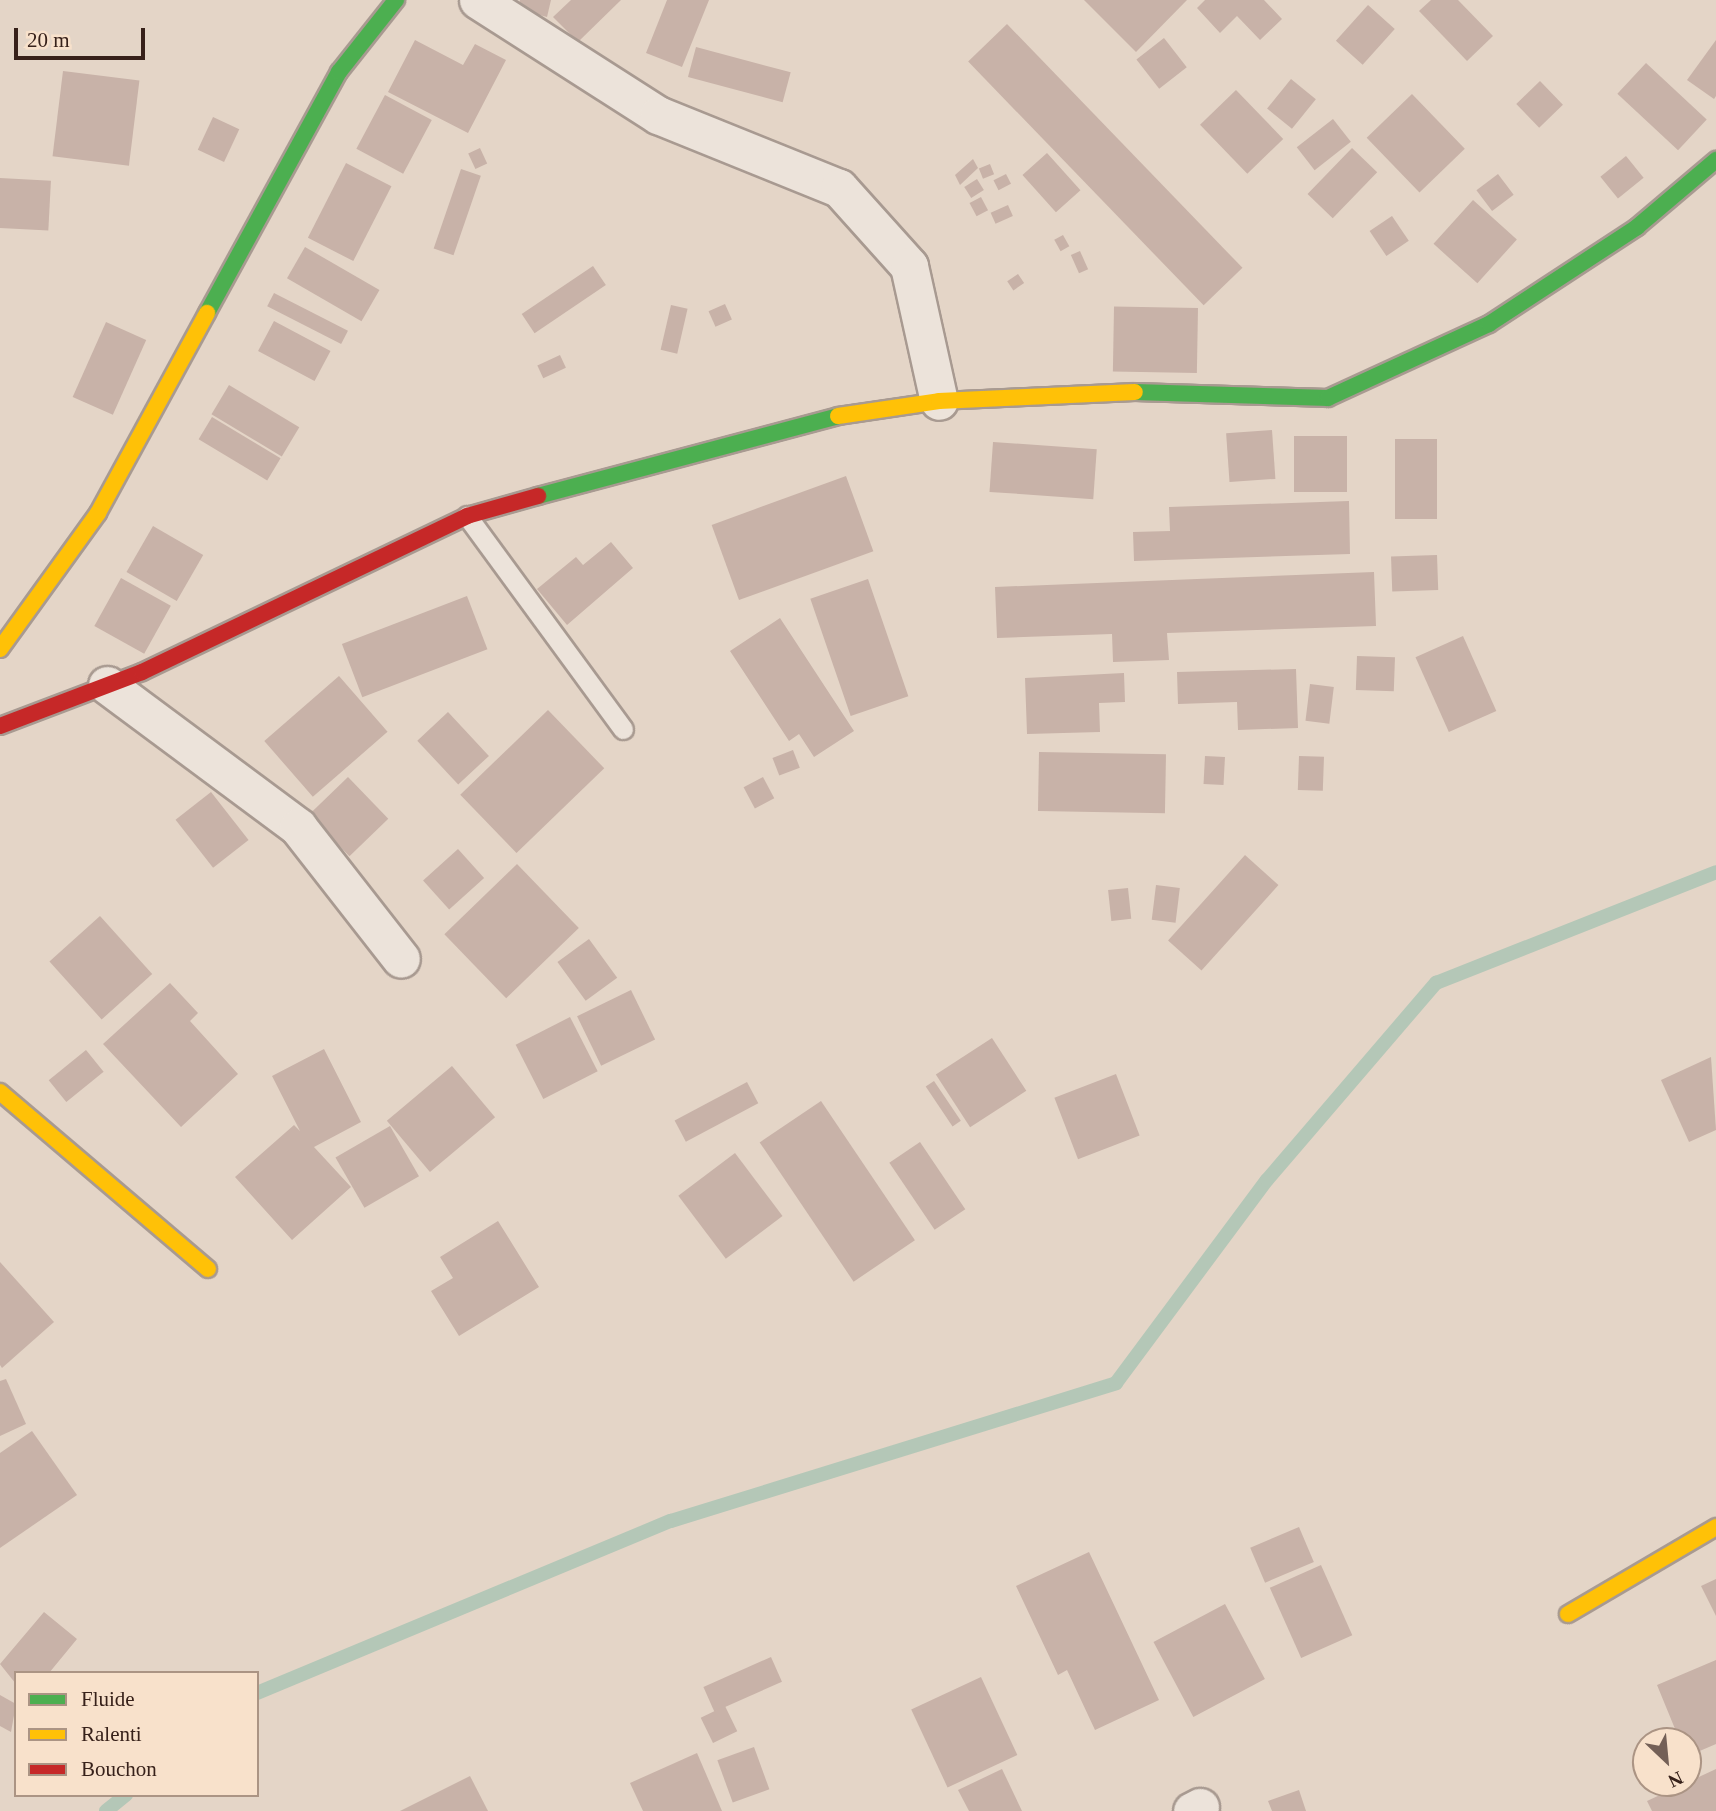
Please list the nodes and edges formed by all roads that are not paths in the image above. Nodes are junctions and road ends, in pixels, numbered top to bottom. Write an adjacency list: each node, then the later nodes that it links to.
1 (396, 0): 6 (street)
2 (478, 0): 4 (street)
3 (1716, 160): 4 (street)
4 (939, 401): 5 (street)
5 (467, 516): 7 (street); 9 (lane)
6 (0, 649)
7 (107, 685): 8 (street); 10 (street)
8 (0, 726)
9 (623, 729)
10 (401, 959)
11 (0, 1092): 12 (street)
12 (208, 1269)
13 (1716, 1527): 14 (street)
14 (1568, 1614)

